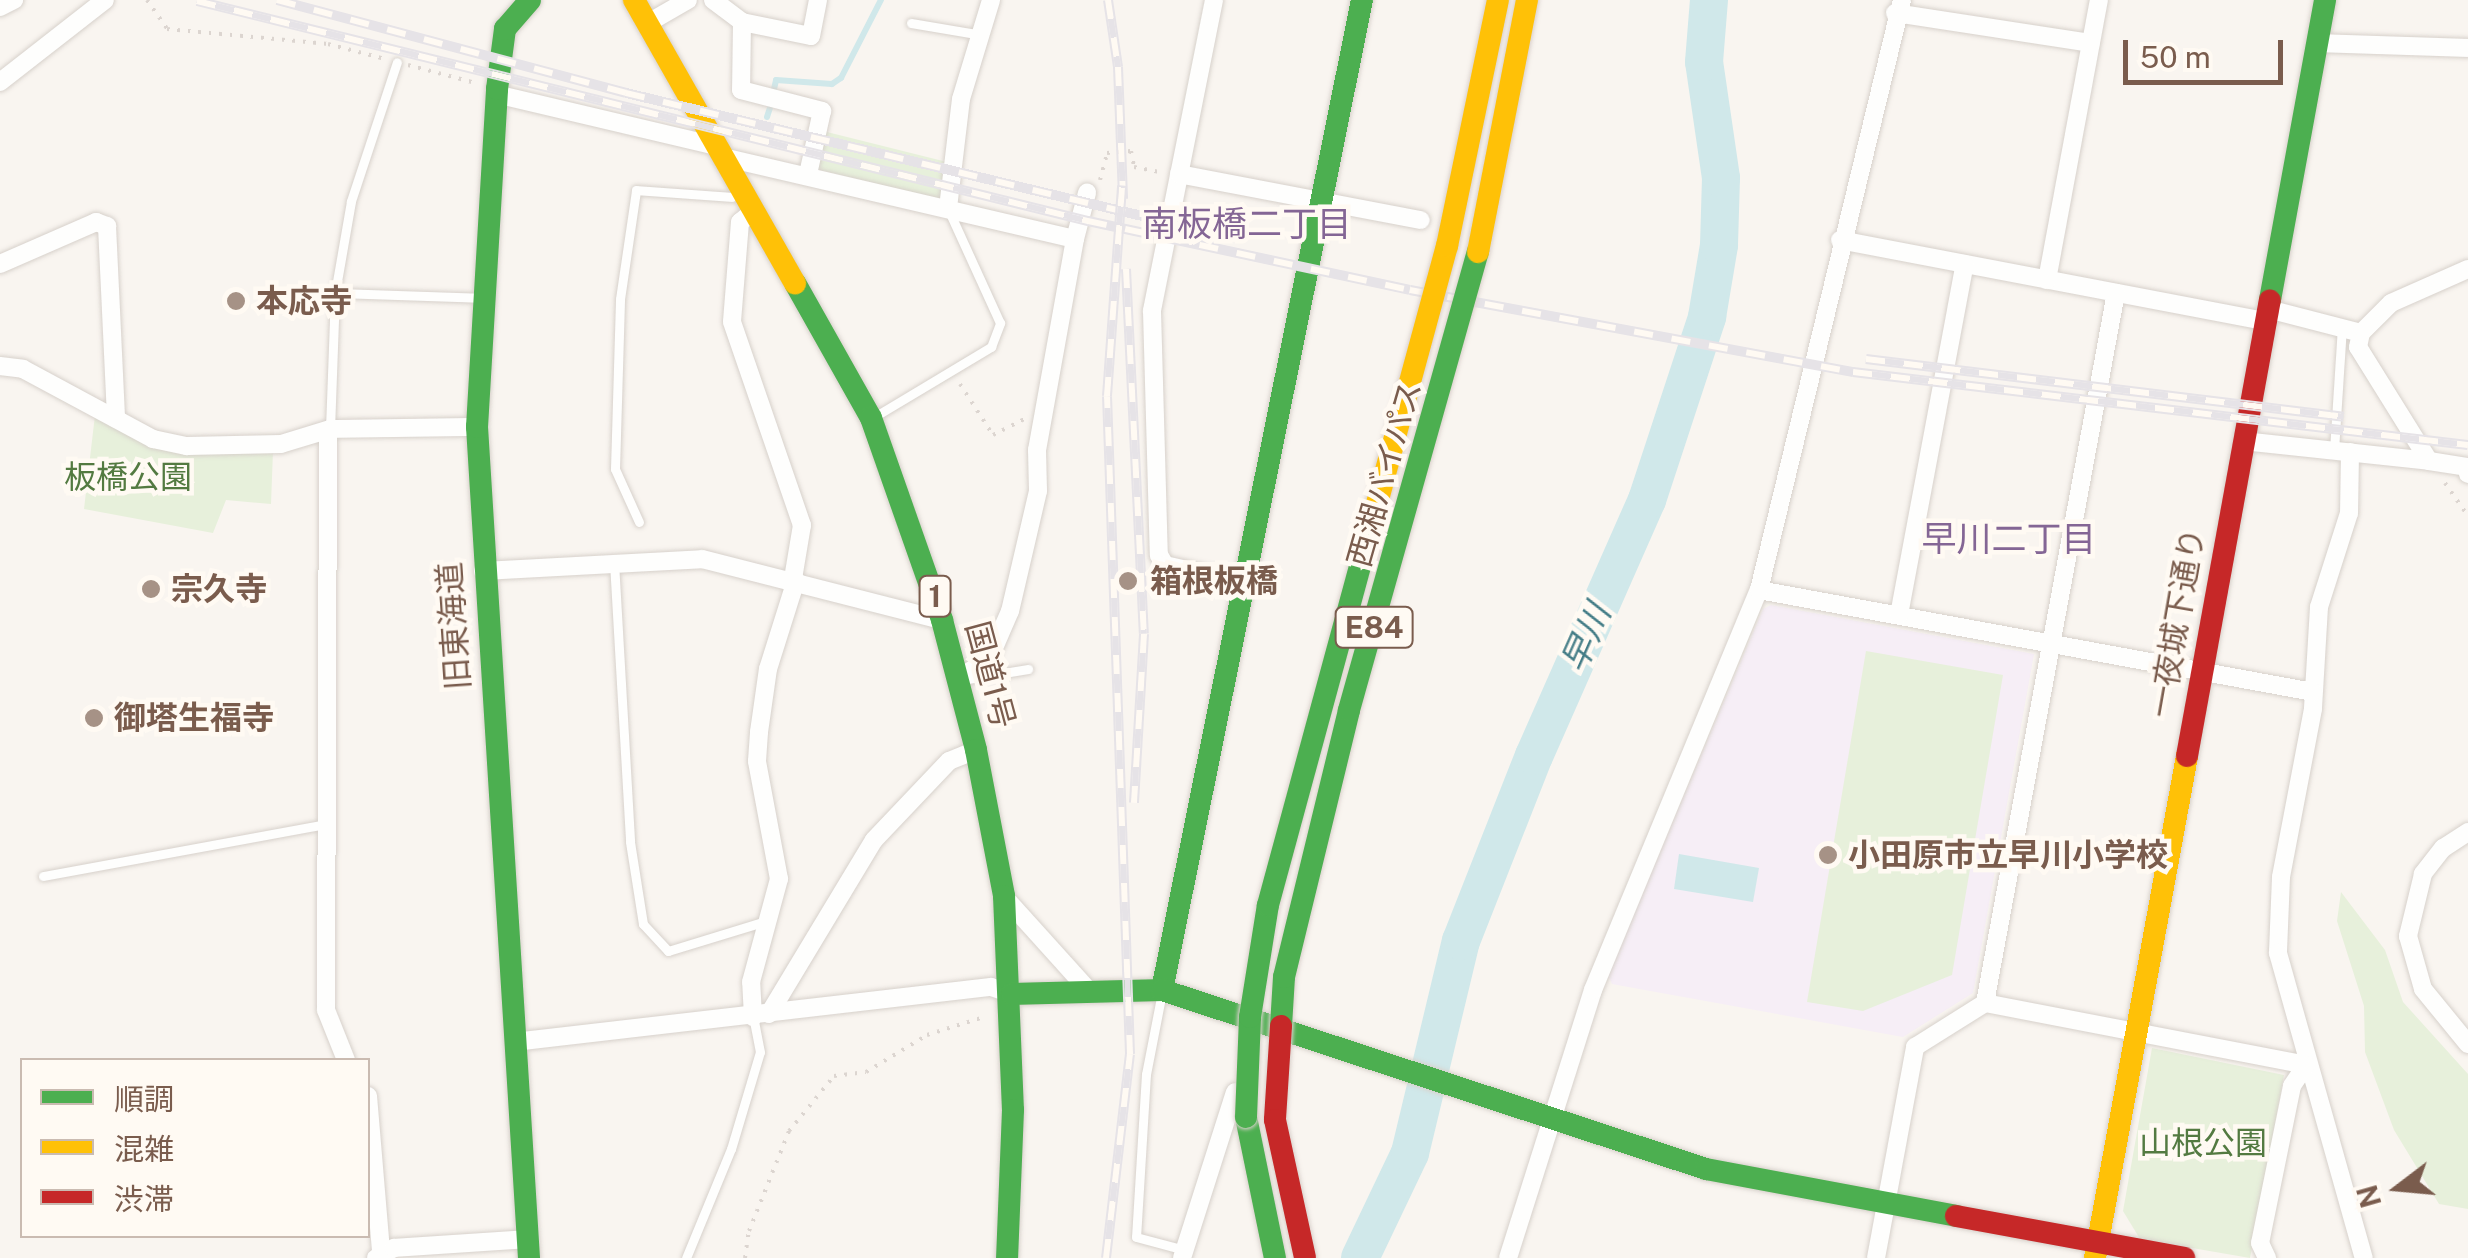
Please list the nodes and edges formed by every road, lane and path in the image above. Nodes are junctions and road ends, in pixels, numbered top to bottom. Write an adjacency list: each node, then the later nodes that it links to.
1 (14, 0): 17 (street)
2 (105, 0): 26 (street)
3 (147, 0): 25 (path)
4 (530, 0): 27 (main road, 旧東海道)
5 (634, 0): 20 (main road, 国道1号 / 1)
6 (688, 0): 20 (street)
7 (713, 0): 18 (street)
8 (818, 0): 18 (street)
9 (992, 0): 21 (street)
10 (1214, 0): 30 (street)
11 (1362, 0): 32 (main road)
12 (1498, 0): 91 (main road, 西湘バイパス / E84, bridge)
13 (1527, 0): 104 (main road, 西湘バイパス / E84, bridge)
14 (2099, 0): 22 (street)
15 (2325, 0): 23 (main road, 一夜城下通り)
16 (1899, 6): 22 (street); 37 (street)
17 (0, 7)
18 (742, 22): 29 (street)
19 (911, 22): 21 (lane)
20 (648, 23): 28 (main road, 国道1号 / 1)
21 (976, 34): 34 (street)
22 (2091, 43): 41 (street)
23 (2318, 43): 24 (street); 45 (main road, 一夜城下通り)
24 (2468, 48)
25 (397, 62): 27 (path); 42 (lane)
26 (0, 82)
27 (497, 91): 28 (street); 44 (main road, 旧東海道)
28 (724, 152): 29 (street); 33 (main road, 国道1号 / 1)
29 (808, 174): 34 (street)
30 (1179, 174): 31 (path); 32 (street); 64 (street)
31 (1087, 192): 36 (street)
32 (1322, 200): 35 (street); 64 (main road)
33 (753, 204): 51 (main road, 国道1号 / 1); 60 (lane); 63 (street)
34 (948, 208): 36 (street); 49 (lane)
35 (1421, 220)
36 (1075, 239): 50 (street)
37 (1840, 240): 39 (street); 65 (street)
38 (0, 264): 52 (street)
39 (1965, 264): 41 (street); 66 (street)
40 (2468, 269): 47 (street)
41 (2047, 280): 43 (street)
42 (335, 293): 44 (lane); 54 (lane)
43 (2116, 293): 45 (street); 68 (street)
44 (483, 298): 53 (main road, 旧東海道)
45 (2267, 315): 46 (street); 55 (main road, 一夜城下通り)
46 (2342, 328): 47 (street); 56 (lane)
47 (2361, 333): 57 (street)
48 (0, 366): 52 (street)
49 (952, 372): 50 (path); 51 (lane)
50 (1042, 410): 71 (street)
51 (872, 418): 67 (main road, 国道1号 / 1)
52 (116, 419): 54 (street)
53 (477, 427): 54 (street); 62 (main road, 旧東海道)
54 (329, 430): 74 (street)
55 (2244, 441): 56 (street); 70 (main road, 一夜城下通り)
56 (2342, 451): 57 (street); 72 (street)
57 (2429, 460): 58 (street); 59 (path)
58 (2468, 469)
59 (2468, 516)
60 (639, 522)
61 (614, 562): 62 (street); 63 (street); 78 (lane)
62 (483, 571): 87 (main road, 旧東海道)
63 (795, 580): 67 (street); 78 (street)
64 (1244, 582): 79 (main road)
65 (1759, 590): 66 (street); 92 (street)
66 (1899, 616): 68 (street)
67 (942, 620): 71 (main road, 国道1号 / 1)
68 (2051, 643): 70 (street); 82 (street)
69 (1028, 669): 71 (lane)
70 (2202, 671): 72 (street); 86 (main road, 一夜城下通り)
71 (959, 678): 73 (main road, 国道1号 / 1)
72 (2313, 692): 90 (street)
73 (976, 750): 77 (main road, 国道1号 / 1); 83 (street)
74 (330, 823): 76 (lane); 89 (street)
75 (2468, 832): 88 (street)
76 (44, 876)
77 (1004, 896): 80 (main road, 国道1号 / 1); 81 (street)
78 (769, 920): 83 (street)
79 (1162, 990): 81 (main road); 85 (main road); 98 (lane)
80 (1012, 994): 81 (main road); 83 (street); 101 (main road, 国道1号 / 1)
81 (1091, 994)
82 (1985, 1003): 86 (street); 94 (street)
83 (761, 1016): 87 (street); 99 (lane)
84 (991, 1016): 100 (path)
85 (1256, 1022): 92 (main road); 98 (street)
86 (2137, 1031): 90 (street); 96 (main road, 一夜城下通り)
87 (514, 1042): 95 (main road, 旧東海道)
88 (2468, 1044)
89 (345, 1058)
90 (2306, 1065): 108 (street); 109 (street)
91 (1246, 1116): 102 (main road); 103 (main road, 西湘バイパス / E84)
92 (1540, 1118): 94 (main road); 105 (street)
93 (370, 1128): 97 (street)
94 (1887, 1203): 96 (main road); 106 (street)
95 (528, 1248): 97 (street)
96 (2097, 1251): 107 (main road)
97 (378, 1254)
98 (1183, 1254)
99 (686, 1258)
100 (745, 1258)
101 (1007, 1258)
102 (1251, 1258)
103 (1275, 1258)
104 (1305, 1258)
105 (1508, 1258)
106 (1876, 1258)
107 (2184, 1258)
108 (2267, 1258)
109 (2364, 1258)

